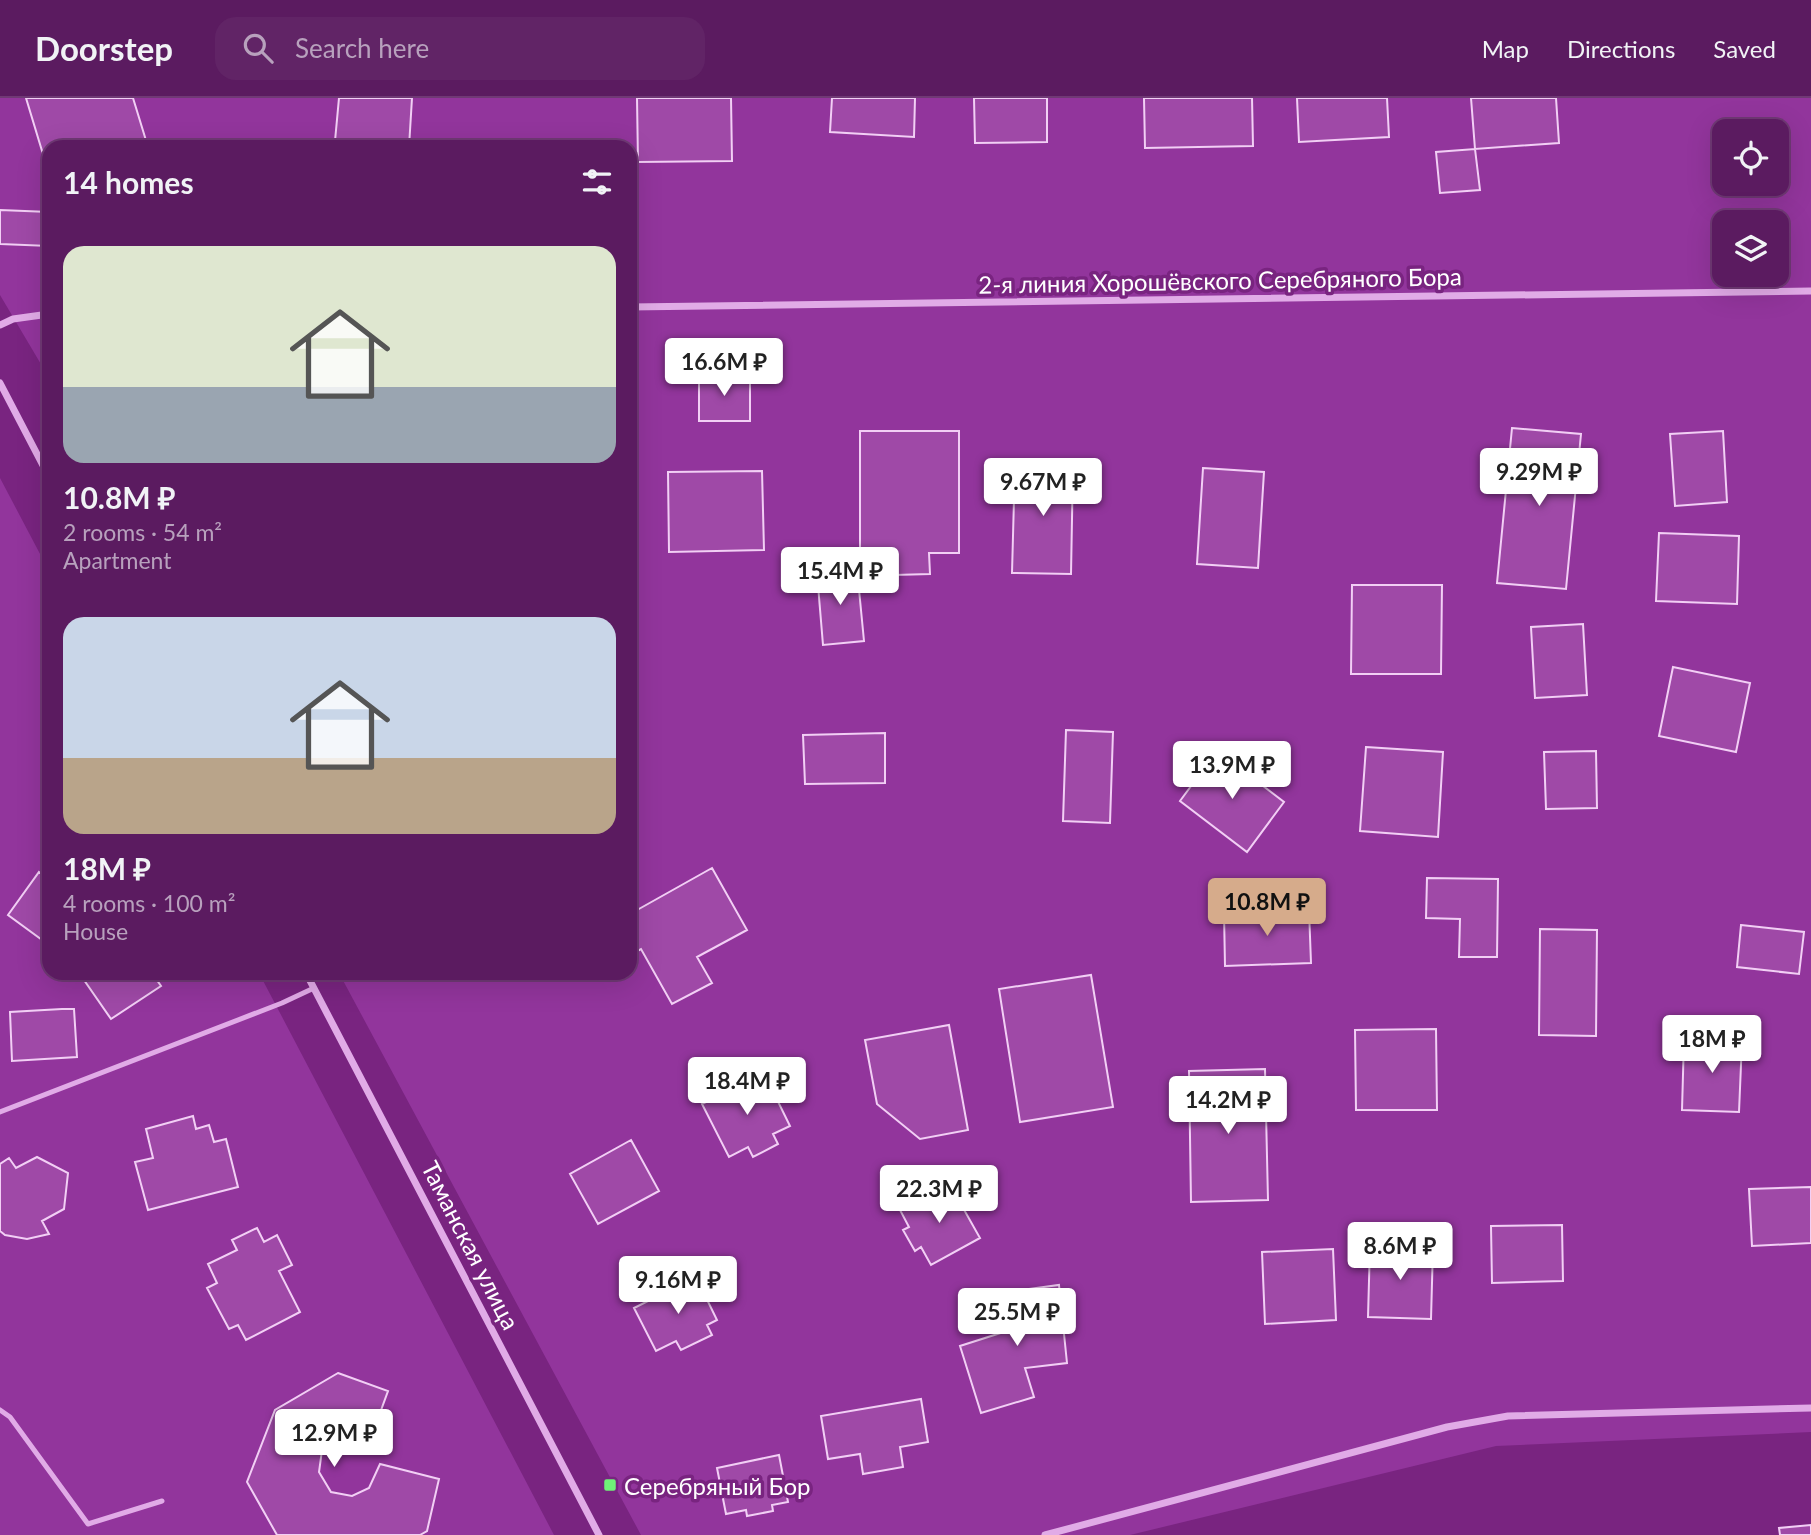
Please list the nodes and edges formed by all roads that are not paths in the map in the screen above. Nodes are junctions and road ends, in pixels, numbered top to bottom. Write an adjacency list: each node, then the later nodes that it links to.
1 (1811, 291): 2 (street, 2-я линия Хорошёвского Серебряного Бора)
2 (637, 307)
3 (42, 315): 4 (street)
4 (0, 325)
5 (0, 383): 6 (street)
6 (42, 464)
7 (310, 980): 8 (street, Таманская улица)
8 (314, 988): 9 (lane); 13 (street, Таманская улица)
9 (0, 1112)
10 (1811, 1408): 14 (street)
11 (0, 1410): 12 (lane)
12 (162, 1502)
13 (599, 1535)
14 (1045, 1535)

